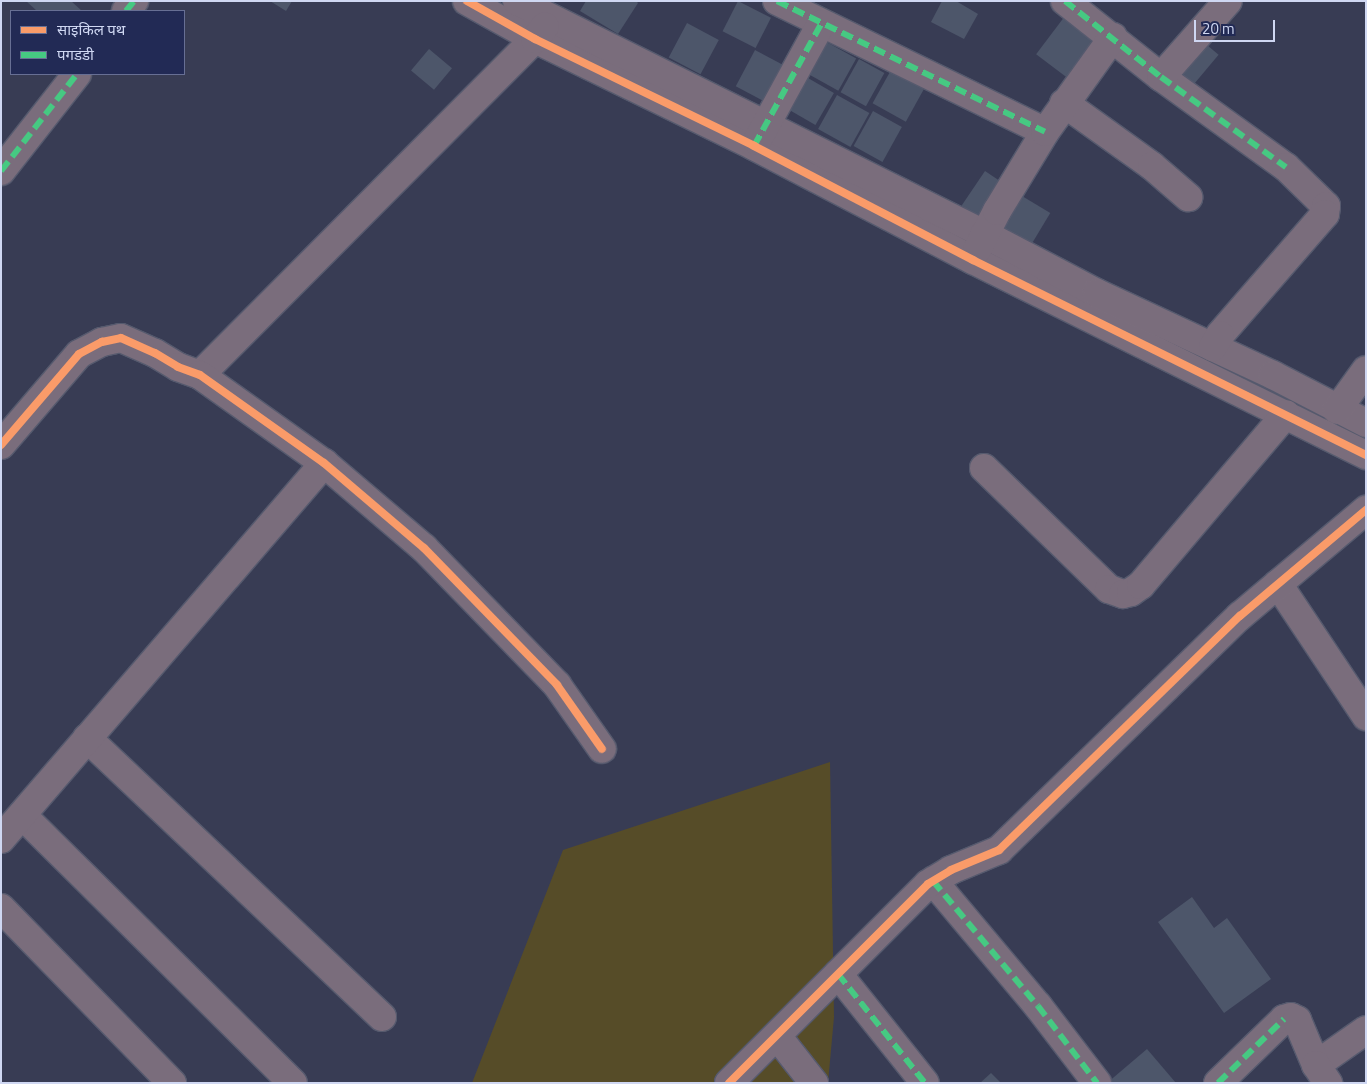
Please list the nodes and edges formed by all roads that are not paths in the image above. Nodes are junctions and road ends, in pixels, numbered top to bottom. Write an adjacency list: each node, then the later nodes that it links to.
1 (467, 1): 7 (street)
2 (517, 1): 7 (street)
3 (778, 1): 6 (street)
4 (1065, 1): 8 (street)
5 (1228, 1): 10 (street)
6 (821, 24): 12 (street); 13 (street)
7 (543, 28): 13 (street); 20 (street)
8 (1113, 37): 10 (street); 11 (street)
9 (76, 75): 14 (street)
10 (1161, 77): 18 (street)
11 (1064, 103): 12 (street); 15 (street)
12 (1045, 132): 16 (street)
13 (760, 136): 16 (street); 17 (street)
14 (1, 171)
15 (1188, 197)
16 (984, 234): 17 (street); 18 (street)
17 (973, 260): 22 (street)
18 (1213, 347): 21 (street)
19 (1366, 370): 21 (street)
20 (200, 375): 24 (street); 26 (street)
21 (1337, 410): 23 (street)
22 (1286, 414): 25 (street); 27 (street)
23 (1366, 423)
24 (1, 444)
25 (1366, 455)
26 (324, 463): 31 (street); 32 (street)
27 (984, 468)
28 (1366, 510): 29 (street)
29 (1278, 584): 30 (street); 35 (street)
30 (1366, 716)
31 (86, 738): 33 (street); 38 (street)
32 (602, 749)
33 (22, 814): 34 (street); 43 (street)
34 (1, 839)
35 (934, 881): 37 (street); 47 (street)
36 (1, 908): 42 (street)
37 (838, 974): 40 (street); 46 (street)
38 (382, 1016)
39 (1366, 1030): 41 (street)
40 (777, 1036): 44 (street); 45 (street)
41 (1322, 1074): 48 (street)
42 (172, 1083)
43 (293, 1083)
44 (729, 1083)
45 (814, 1083)
46 (925, 1083)
47 (1098, 1083)
48 (1218, 1083)

